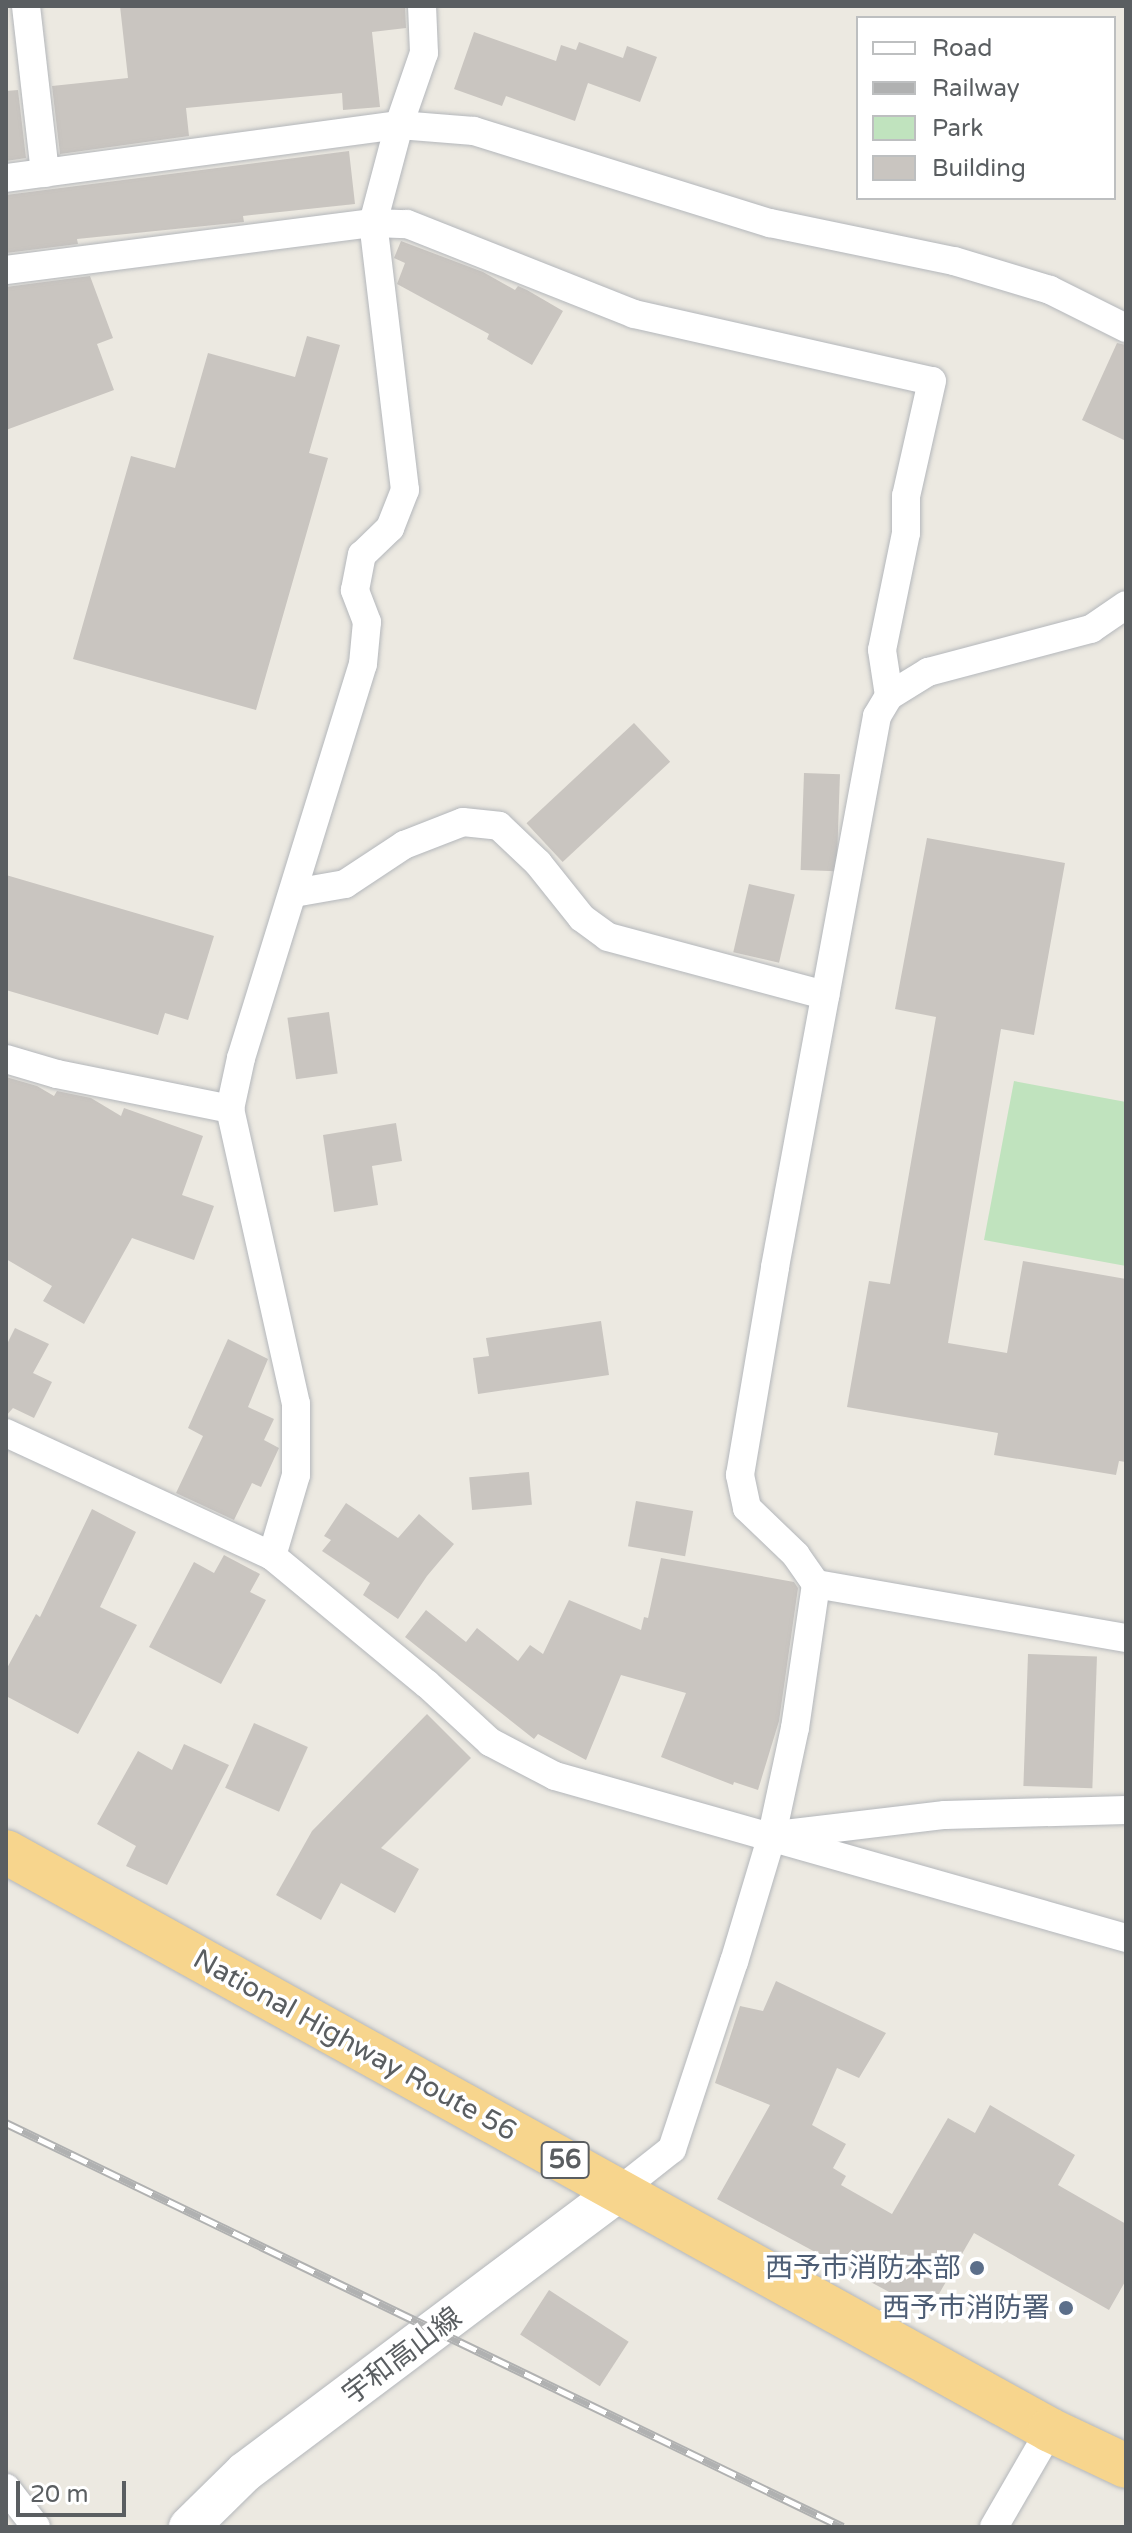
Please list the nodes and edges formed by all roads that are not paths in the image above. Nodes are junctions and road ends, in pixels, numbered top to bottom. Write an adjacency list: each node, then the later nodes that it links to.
1 (26, 6): 4 (street)
2 (422, 6): 3 (street)
3 (399, 125): 4 (street); 6 (street); 8 (street)
4 (45, 173): 5 (street)
5 (6, 178)
6 (373, 223): 7 (street); 10 (street); 11 (street)
7 (6, 270)
8 (1126, 328)
9 (1126, 605): 10 (street)
10 (889, 696): 12 (street)
11 (294, 893): 12 (street); 14 (street)
12 (825, 995): 17 (street)
13 (6, 1059): 14 (street)
14 (230, 1109): 16 (street)
15 (6, 1433): 16 (street)
16 (272, 1556): 20 (street)
17 (816, 1584): 18 (street); 20 (street)
18 (1126, 1638)
19 (1126, 1810): 20 (street)
20 (772, 1835): 22 (street); 23 (street)
21 (6, 1852): 23 (highway, National Highway Route 56 / 56)
22 (1126, 1938)
23 (620, 2190): 24 (highway, National Highway Route 56 / 56); 28 (main road, 宇和高山線)
24 (1050, 2430): 25 (highway, National Highway Route 56 / 56); 29 (street)
25 (1126, 2466)
26 (6, 2488): 27 (street)
27 (36, 2527)
28 (189, 2527)
29 (994, 2527)

